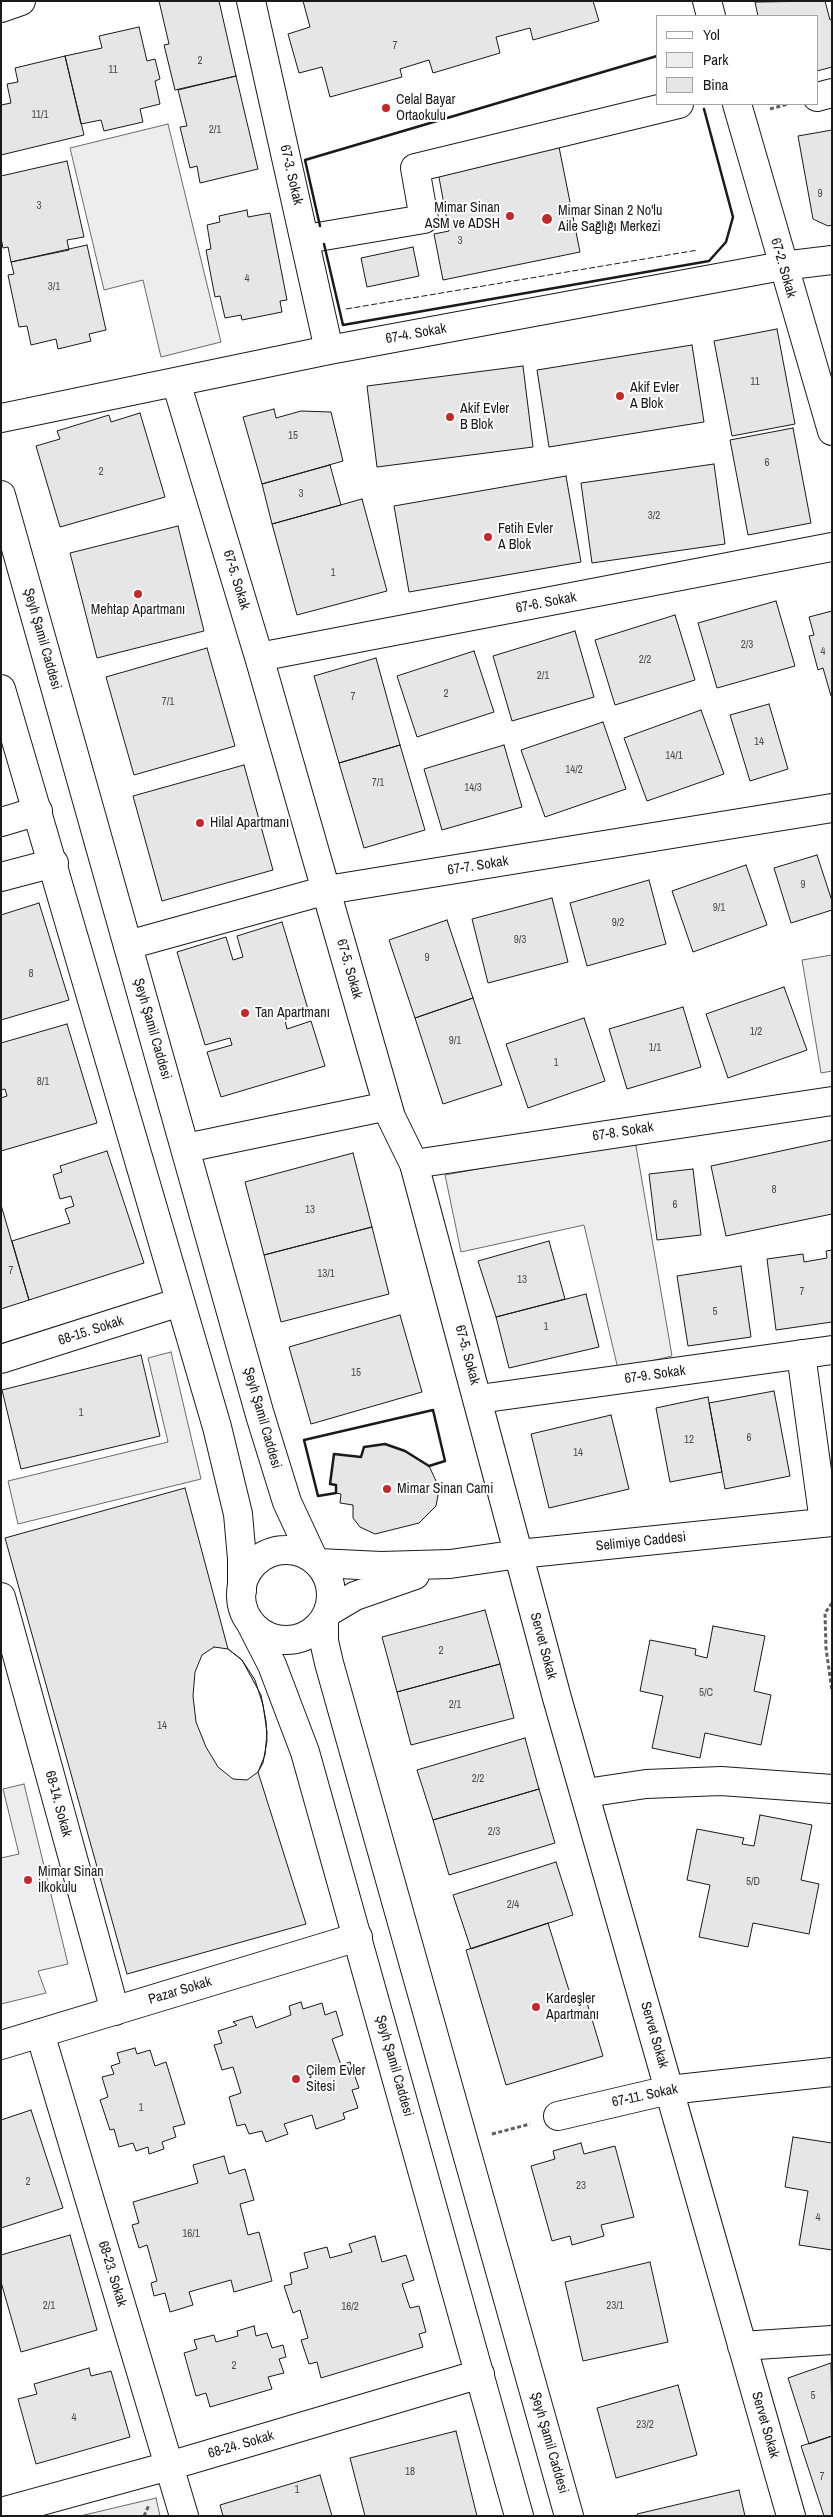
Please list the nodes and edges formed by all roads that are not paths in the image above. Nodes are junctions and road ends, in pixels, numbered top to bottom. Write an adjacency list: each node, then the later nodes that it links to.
1 (21, 1): 4 (street)
2 (251, 1): 10 (street, 67-3. Sokak)
3 (707, 1): 5 (street)
4 (1, 8)
5 (711, 15)
6 (832, 93): 7 (street)
7 (818, 97)
8 (675, 105): 10 (street)
9 (737, 105): 12 (street, 67-2. Sokak)
10 (306, 239): 13 (street, 67-3. Sokak)
11 (832, 260): 12 (street, 67-4. Sokak)
12 (782, 266): 13 (street, 67-4. Sokak); 16 (street, 67-2. Sokak)
13 (329, 350): 14 (street, 67-4. Sokak)
14 (176, 382): 15 (street, 67-4. Sokak); 19 (street, 67-5. Sokak)
15 (1, 418)
16 (832, 431)
17 (1, 495): 27 (street, Şeyh Şamil Caddesi)
18 (832, 547): 19 (street, 67-6. Sokak)
19 (259, 657): 26 (street, 67-5. Sokak)
20 (1, 689): 22 (street)
21 (832, 808): 26 (street, 67-7. Sokak)
22 (38, 811): 23 (street); 24 (street)
23 (1, 822)
24 (54, 863): 25 (street); 32 (street)
25 (1, 877)
26 (327, 890): 27 (street, 67-7. Sokak); 29 (street, 67-5. Sokak)
27 (128, 945): 30 (street, Şeyh Şamil Caddesi)
28 (832, 1101): 31 (street, 67-8. Sokak)
29 (388, 1106): 30 (street); 31 (street, 67-5. Sokak)
30 (186, 1148): 39 (street, Şeyh Şamil Caddesi)
31 (414, 1164): 36 (street, 67-5. Sokak)
32 (180, 1302): 35 (street, 68-15. Sokak); 41 (street)
33 (832, 1350): 34 (street, 67-9. Sokak)
34 (801, 1354): 36 (street, 67-9. Sokak); 37 (street)
35 (1, 1359)
36 (479, 1399): 38 (street, 67-5. Sokak)
37 (828, 1522): 38 (street, Selimiye Caddesi)
38 (520, 1554): 40 (street, Selimiye Caddesi); 46 (street, Servet Sokak)
39 (316, 1561): 40 (street, Selimiye Caddesi); 41 (street); 43 (street)
40 (450, 1564): 43 (street, Selimiye Caddesi)
41 (242, 1591): 44 (street)
42 (1, 1597): 48 (street, 68-14. Sokak)
43 (326, 1616): 44 (street); 61 (street, Şeyh Şamil Caddesi)
44 (250, 1622): 47 (street, Şeyh Şamil Caddesi)
45 (832, 1789): 46 (street)
46 (586, 1793): 52 (street, Servet Sokak)
47 (358, 1937): 48 (street, Pazar Sokak); 56 (street, Şeyh Şamil Caddesi)
48 (115, 2011): 49 (street, Pazar Sokak)
49 (40, 2033): 50 (street, Pazar Sokak); 57 (street, 68-23. Sokak)
50 (1, 2045)
51 (832, 2072): 52 (street, 67-11. Sokak)
52 (669, 2090): 53 (street, 67-11. Sokak); 55 (street, Servet Sokak)
53 (558, 2116)
54 (832, 2340): 55 (street)
55 (742, 2346): 62 (street, Servet Sokak)
56 (480, 2374): 57 (street, 68-24. Sokak); 60 (street, Şeyh Şamil Caddesi)
57 (169, 2466): 58 (street, 68-24. Sokak); 59 (street, 68-23. Sokak)
58 (1, 2512)
59 (184, 2516)
60 (519, 2516)
61 (570, 2516)
62 (791, 2516)

